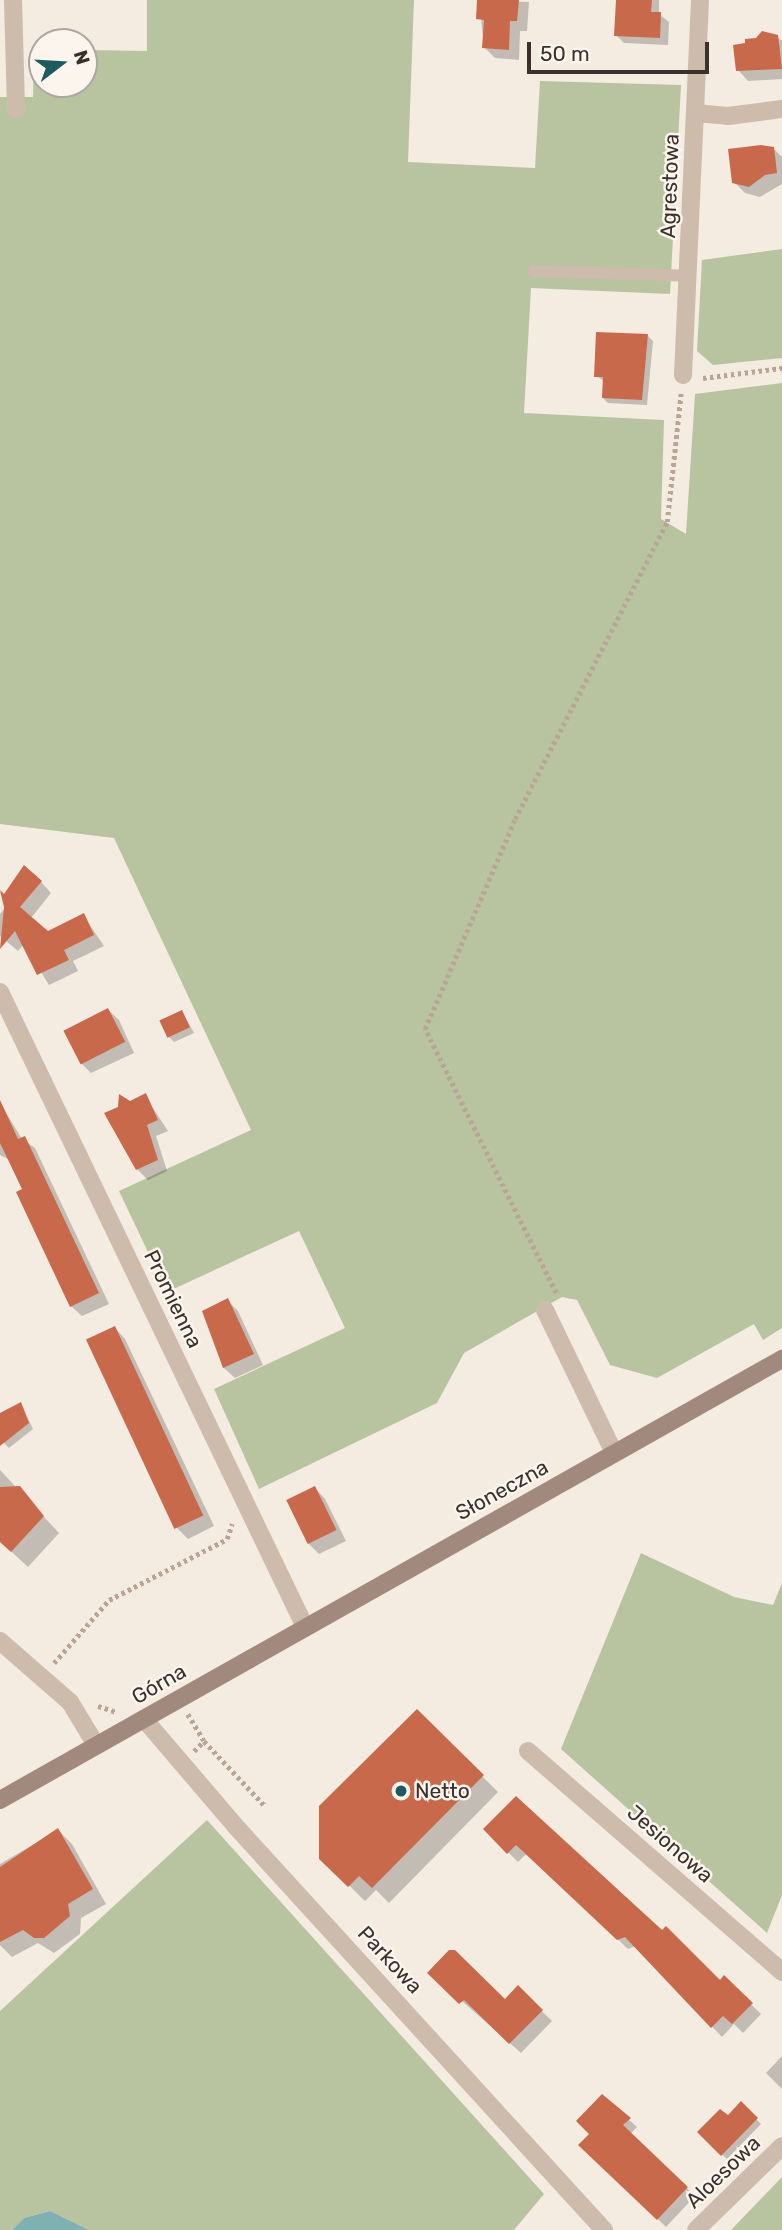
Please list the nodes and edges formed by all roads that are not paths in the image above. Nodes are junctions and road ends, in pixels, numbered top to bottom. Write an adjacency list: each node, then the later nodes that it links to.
1 (12, 0): 4 (street)
2 (700, 0): 5 (street, Agrestowa)
3 (782, 109): 5 (street)
4 (16, 110)
5 (695, 113): 7 (street, Agrestowa)
6 (534, 271): 7 (lane)
7 (689, 275): 8 (street, Agrestowa)
8 (683, 374)
9 (0, 992): 13 (street, Promienna)
10 (553, 1307): 12 (street)
11 (782, 1359): 12 (street, Słoneczna)
12 (614, 1453): 13 (street, Słoneczna)
13 (305, 1627): 15 (street, Słoneczna)
14 (0, 1641): 17 (street)
15 (243, 1662): 16 (street, Górna)
16 (144, 1719): 17 (street, Górna); 22 (street, Parkowa)
17 (96, 1745): 19 (street, Górna)
18 (528, 1751): 20 (street, Jesionowa)
19 (0, 1800)
20 (782, 1972)
21 (782, 2146): 23 (street, Aloesowa)
22 (604, 2230)
23 (696, 2230)

